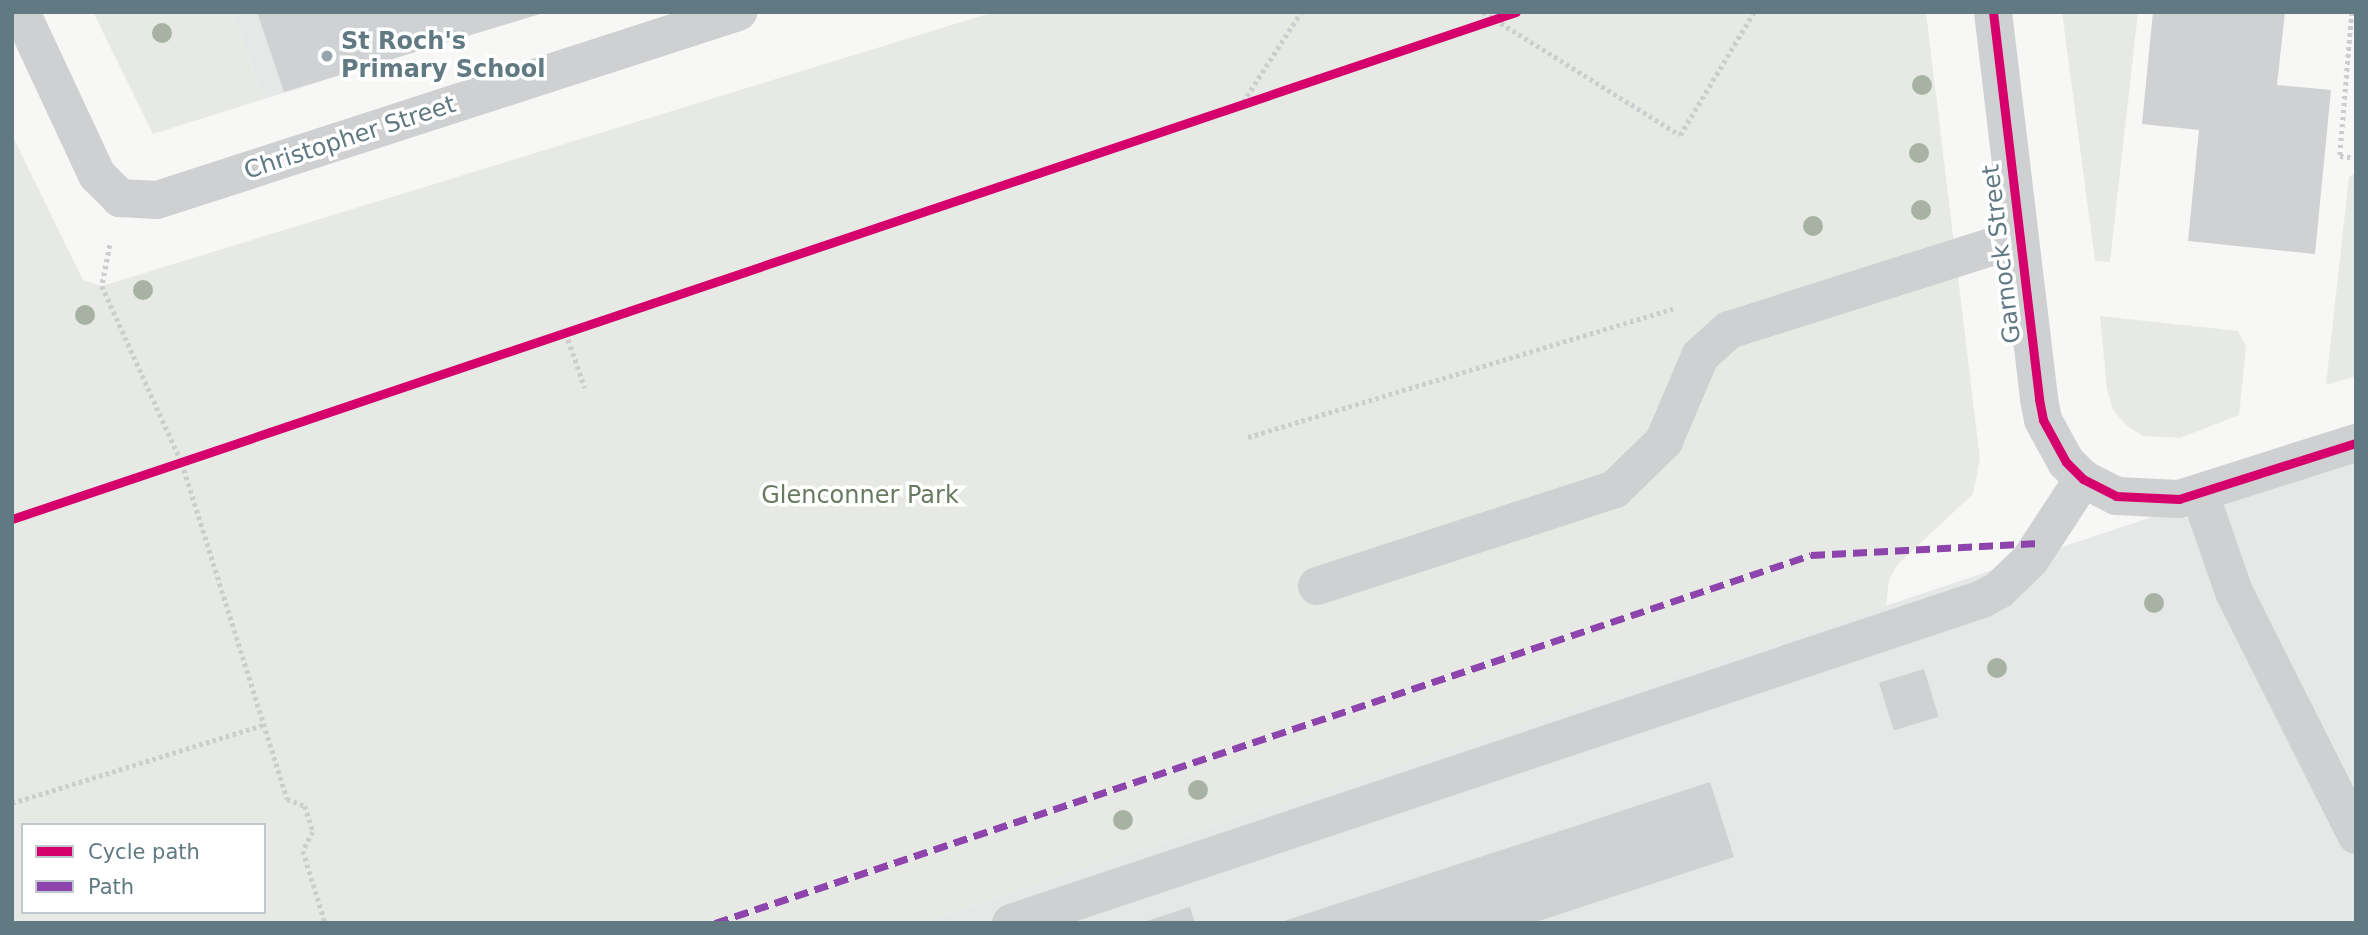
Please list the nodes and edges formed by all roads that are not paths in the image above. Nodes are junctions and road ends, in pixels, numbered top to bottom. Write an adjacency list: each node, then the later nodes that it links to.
1 (21, 12): 2 (street, Christopher Street)
2 (738, 12)
3 (1993, 12): 4 (street, Garnock Street)
4 (2020, 238): 6 (street, Garnock Street); 8 (street)
5 (2356, 443): 7 (street)
6 (2083, 479): 7 (street); 10 (street)
7 (2200, 494): 9 (street)
8 (1317, 586)
9 (2356, 835)
10 (1011, 923)

